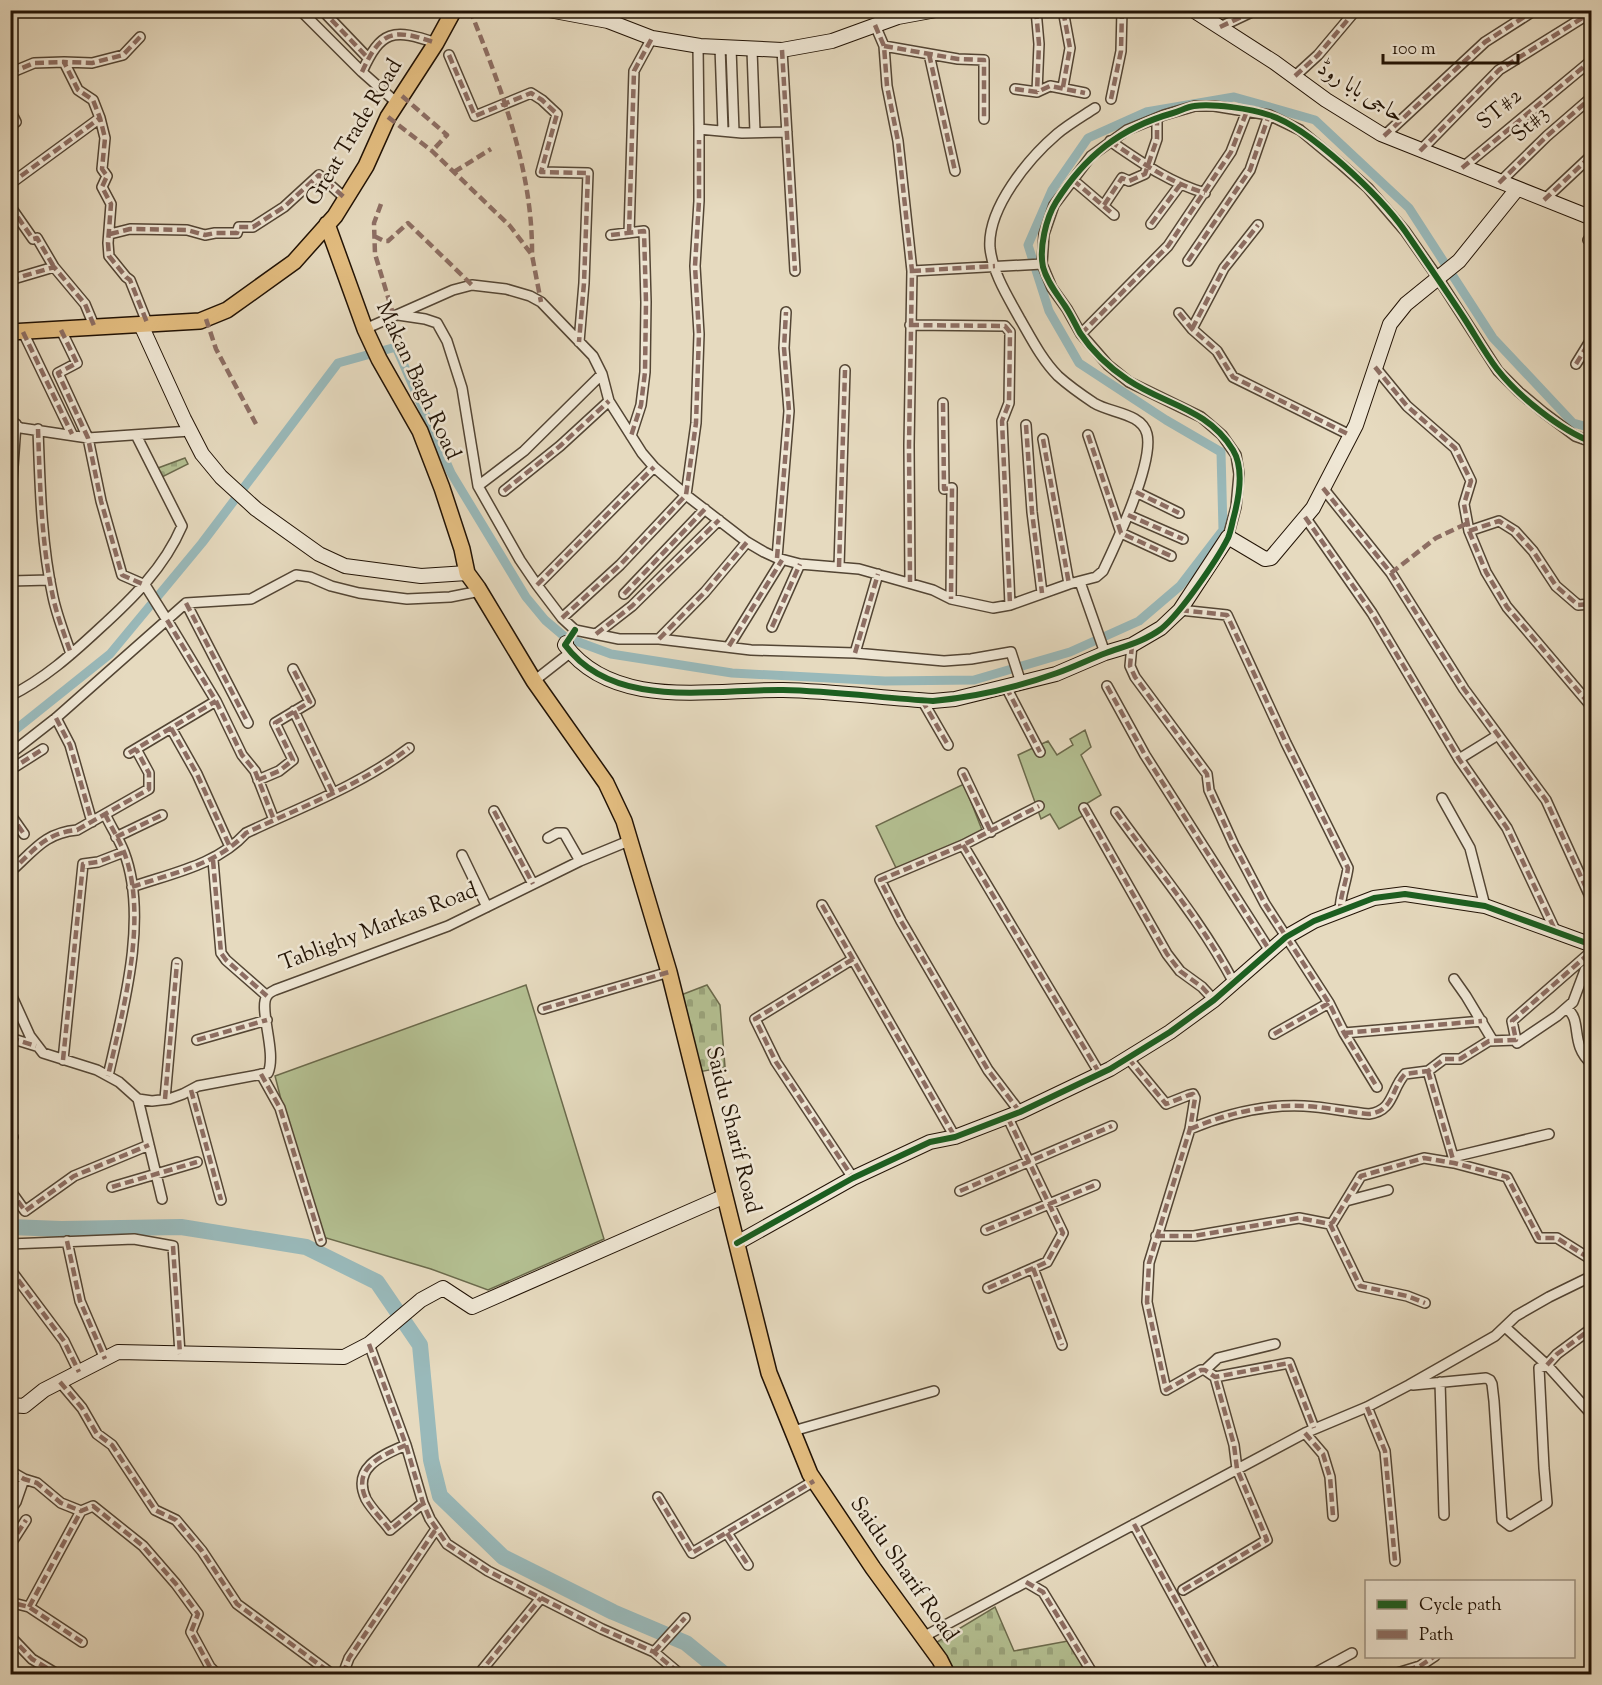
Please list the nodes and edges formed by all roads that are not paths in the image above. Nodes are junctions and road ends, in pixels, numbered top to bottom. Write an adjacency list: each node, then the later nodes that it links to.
1 (300, 10): 32 (street)
2 (322, 10): 29 (street)
3 (454, 10): 21 (main road, Great Trade Road)
4 (549, 10): 15 (street)
5 (753, 10): 6 (street)
6 (765, 10)
7 (936, 10): 17 (street)
8 (1036, 10): 37 (street)
9 (1063, 10): 35 (street)
10 (1122, 10): 40 (street)
11 (1193, 10): 18 (street, حاجی بابا روڈ)
12 (1256, 10): 18 (street)
13 (1356, 10): 34 (street)
14 (1535, 10): 55 (street)
15 (564, 12): 20 (street)
16 (1592, 12): 57 (street)
17 (875, 25): 23 (street); 26 (street)
18 (1220, 27): 34 (street, حاجی بابا روڈ)
19 (140, 37): 31 (street)
20 (652, 38): 22 (street); 78 (street)
21 (436, 43): 29 (street); 41 (main road, Great Trade Road)
22 (698, 46): 24 (street); 50 (street)
23 (884, 46): 27 (street); 85 (street)
24 (725, 48): 25 (street); 51 (street); 52 (street)
25 (752, 50): 26 (street); 53 (street)
26 (782, 50): 54 (street)
27 (929, 54): 48 (street); 61 (street)
28 (449, 55): 100 (street)
29 (368, 58): 32 (street)
30 (1592, 60): 60 (street, ST#2)
31 (64, 62): 33 (street); 46 (street)
32 (362, 72): 41 (street)
33 (10, 73)
34 (1295, 76): 55 (street, حاجی بابا روڈ)
35 (1062, 87): 37 (street); 38 (street)
36 (1015, 89): 37 (street)
37 (1037, 92)
38 (1085, 93)
39 (1592, 97): 63 (street, St#3)
40 (1111, 99)
41 (396, 103): 68 (main road, Great Trade Road)
42 (1095, 108): 82 (street)
43 (10, 110): 49 (street)
44 (1247, 111): 45 (street); 47 (street); 67 (street)
45 (1269, 115): 80 (street); 86 (street)
46 (100, 118): 64 (street); 77 (street)
47 (1157, 118): 56 (street); 59 (street)
48 (984, 119)
49 (10, 126)
50 (699, 129): 51 (street); 124 (street)
51 (723, 131): 52 (street)
52 (734, 132): 53 (street)
53 (755, 132): 54 (street)
54 (787, 132): 84 (street)
55 (1384, 136): 57 (street, حاجی بابا روڈ)
56 (1110, 141): 59 (street); 62 (street)
57 (1420, 151): 60 (street, حاجی بابا روڈ)
58 (1592, 155): 69 (street)
59 (1147, 166): 65 (street); 70 (street)
60 (1462, 168): 63 (street, حاجی بابا روڈ)
61 (955, 171)
62 (1073, 180): 70 (street); 81 (street)
63 (1499, 183): 66 (street, حاجی بابا روڈ)
64 (10, 184)
65 (1180, 185): 67 (street); 75 (street)
66 (1517, 189): 69 (street, حاجی بابا روڈ); 86 (street)
67 (1205, 193): 97 (street)
68 (346, 199): 74 (main road, Great Trade Road); 77 (street)
69 (1544, 200): 73 (street, حاجی بابا روڈ)
70 (1104, 205): 72 (street)
71 (10, 206): 83 (street)
72 (1114, 214)
73 (1591, 216)
74 (327, 224): 91 (main road, Great Trade Road); 98 (main road, Makan Bagh Road)
75 (1151, 224)
76 (1257, 225): 94 (street)
77 (110, 234): 91 (street)
78 (629, 234): 79 (street); 115 (street)
79 (611, 235)
80 (1188, 261)
81 (1042, 264): 82 (street); 97 (street)
82 (995, 266): 85 (street); 123 (street)
83 (54, 267): 87 (street); 93 (street)
84 (795, 271)
85 (912, 271): 92 (street)
86 (1439, 277): 102 (street); 118 (street)
87 (10, 280)
88 (786, 312): 137 (street)
89 (1179, 313): 94 (street)
90 (398, 315): 98 (street); 100 (street); 120 (street)
91 (145, 325): 93 (main road, Great Trade Road); 110 (street)
92 (910, 325): 144 (street); 155 (street)
93 (95, 328): 95 (main road, Great Trade Road)
94 (1192, 329): 114 (street)
95 (61, 330): 96 (main road, Great Trade Road); 116 (street)
96 (17, 332): 111 (street)
97 (1081, 334): 133 (street)
98 (368, 335): 140 (main road, Makan Bagh Road)
99 (1592, 338): 101 (street)
100 (579, 342): 104 (street)
101 (1576, 364)
102 (1375, 367): 114 (street); 131 (street)
103 (845, 370): 139 (street)
104 (602, 374): 105 (street); 120 (street)
105 (609, 401): 115 (street); 122 (street)
106 (943, 403): 152 (street)
107 (12, 422): 109 (street); 125 (street)
108 (1026, 425): 150 (street)
109 (38, 429): 111 (street); 142 (street)
110 (190, 431): 112 (street); 140 (street)
111 (72, 435): 116 (street)
112 (136, 435): 116 (street); 147 (street)
113 (1088, 435): 132 (street)
114 (1350, 435): 121 (street)
115 (632, 436): 119 (street)
116 (88, 438): 147 (street)
117 (1043, 439): 146 (street)
118 (1592, 442)
119 (654, 467): 124 (street); 148 (street)
120 (478, 486): 148 (street)
121 (1323, 488): 129 (street); 181 (street)
122 (504, 491)
123 (1137, 492): 127 (street); 128 (street)
124 (686, 495): 126 (street); 157 (street)
125 (10, 509)
126 (705, 509): 130 (street); 151 (street)
127 (1179, 513)
128 (1128, 515): 132 (street); 134 (street)
129 (1305, 517): 133 (street); 187 (street)
130 (719, 520): 135 (street); 160 (street)
131 (1469, 531): 154 (street); 176 (street)
132 (1121, 533): 136 (street); 145 (street)
133 (1228, 537): 156 (street)
134 (1182, 539)
135 (747, 542): 137 (street); 162 (street)
136 (1171, 556)
137 (780, 559): 138 (street); 164 (street)
138 (801, 564): 139 (street); 159 (street)
139 (839, 567): 141 (street)
140 (467, 573): 149 (main road, Makan Bagh Road)
141 (878, 574): 144 (street); 166 (street)
142 (50, 580): 143 (street); 167 (street)
143 (10, 581)
144 (910, 582): 152 (street)
145 (1080, 582): 146 (street); 165 (street)
146 (1069, 584): 150 (street)
147 (145, 585): 158 (street); 167 (street)
148 (537, 585): 157 (street)
149 (480, 590): 153 (street); 169 (main road, Makan Bagh Road)
150 (1042, 593): 155 (street)
151 (624, 594)
152 (951, 599): 155 (street)
153 (186, 603): 158 (street); 179 (street)
154 (1592, 604)
155 (1010, 605)
156 (1180, 610): 163 (street); 220 (street)
157 (562, 618): 161 (street)
158 (167, 620): 175 (street); 178 (street)
159 (772, 627)
160 (596, 634): 161 (street); 162 (street)
161 (571, 639): 169 (street); 174 (street)
162 (659, 639): 164 (street)
163 (1132, 645): 165 (street); 222 (street)
164 (729, 646): 166 (street)
165 (1104, 651): 170 (street)
166 (855, 653): 170 (street)
167 (71, 654): 173 (street)
168 (293, 669): 177 (street)
169 (535, 681): 206 (main road); 229 (main road)
170 (1020, 681): 172 (street)
171 (1107, 686): 224 (street)
172 (1006, 687): 174 (street); 185 (street)
173 (10, 696)
174 (922, 700): 182 (street)
175 (216, 701): 180 (street); 190 (street)
176 (1592, 707)
177 (294, 711): 190 (street); 191 (street)
178 (56, 718): 186 (street); 201 (street)
179 (249, 723)
180 (171, 728): 198 (street); 208 (street)
181 (1498, 735): 187 (street); 216 (street)
182 (948, 745)
183 (409, 748): 191 (street)
184 (43, 749): 188 (street)
185 (1040, 753)
186 (10, 754)
187 (1459, 759): 221 (street)
188 (10, 770)
189 (963, 773): 202 (street)
190 (258, 780): 200 (street)
191 (333, 793): 200 (street)
192 (1442, 798): 218 (street)
193 (1039, 806): 202 (street)
194 (1084, 808): 234 (street)
195 (495, 811): 214 (street)
196 (1116, 812): 231 (street)
197 (10, 814): 203 (street)
198 (105, 814): 201 (street); 204 (street)
199 (162, 814): 204 (street)
200 (274, 820): 208 (street)
201 (92, 822): 213 (street)
202 (991, 831): 207 (street)
203 (24, 834)
204 (116, 837): 209 (street)
205 (548, 838): 212 (street)
206 (631, 840): 212 (street, Tablighy Markas Road); 229 (main road)
207 (963, 845): 252 (street); 258 (street)
208 (230, 847): 211 (street)
209 (124, 852): 215 (street); 248 (street)
210 (462, 855): 219 (street)
211 (213, 860): 215 (street); 233 (street)
212 (580, 861): 214 (street, Tablighy Markas Road)
213 (10, 872)
214 (533, 884): 219 (street, Tablighy Markas Road)
215 (132, 887): 253 (street)
216 (1592, 901)
217 (822, 905): 226 (street)
218 (1485, 906): 220 (street); 221 (street)
219 (487, 907): 233 (street, Tablighy Markas Road)
220 (1340, 911): 222 (street)
221 (1555, 930): 223 (street)
222 (1287, 937): 224 (street); 235 (street)
223 (1592, 945)
224 (1270, 951): 231 (street)
225 (1592, 951): 244 (street)
226 (853, 959): 262 (street); 268 (street)
227 (177, 963): 257 (street)
228 (1585, 970): 237 (street)
229 (671, 973): 236 (street); 274 (main road, Saidu Sharif Road)
230 (1454, 979): 239 (street)
231 (1234, 983): 234 (street)
232 (11, 994): 246 (street)
233 (267, 996): 238 (street, Tablighy Markas Road)
234 (1214, 1000): 247 (street)
235 (1329, 1003): 240 (street); 241 (street)
236 (543, 1009)
237 (1567, 1009): 245 (street); 249 (street)
238 (267, 1020): 243 (street); 251 (street, Tablighy Markas Road)
239 (1482, 1021): 240 (street); 244 (street)
240 (1344, 1033): 254 (street)
241 (1274, 1034)
242 (10, 1038): 246 (street)
243 (197, 1040)
244 (1493, 1041): 250 (street)
245 (1516, 1043)
246 (36, 1046): 248 (street)
247 (1128, 1058): 252 (street); 260 (street)
248 (63, 1060): 253 (street)
249 (1592, 1064)
250 (1428, 1071): 260 (street); 264 (street)
251 (261, 1074): 255 (street); 282 (street)
252 (1100, 1074): 258 (street)
253 (108, 1076): 256 (street)
254 (1377, 1087)
255 (191, 1090): 257 (street); 276 (street)
256 (138, 1099): 257 (street); 263 (street)
257 (165, 1099)
258 (1014, 1114): 262 (street); 266 (street)
259 (1112, 1126): 266 (street)
260 (1190, 1129): 281 (street)
261 (1549, 1134): 264 (street)
262 (955, 1137): 268 (street)
263 (149, 1145): 267 (street); 271 (street)
264 (1453, 1160): 277 (street); 286 (street)
265 (197, 1162): 267 (street)
266 (1029, 1162): 273 (street); 278 (street)
267 (156, 1173): 270 (street); 275 (street)
268 (853, 1178): 284 (street)
269 (1095, 1185): 278 (street)
270 (112, 1187)
271 (10, 1190)
272 (1388, 1190): 277 (street)
273 (960, 1191)
274 (725, 1196): 284 (main road, Saidu Sharif Road); 294 (street)
275 (162, 1199)
276 (221, 1200)
277 (1346, 1201): 279 (street)
278 (1050, 1205): 280 (street); 287 (street)
279 (1330, 1224): 281 (street); 291 (street)
280 (986, 1230)
281 (1156, 1236): 300 (street)
282 (321, 1240)
283 (67, 1241): 285 (street); 297 (street); 298 (street)
284 (737, 1243): 312 (main road, Saidu Sharif Road)
285 (10, 1244)
286 (1592, 1260)
287 (1033, 1268): 290 (street); 296 (street)
288 (12, 1274): 301 (street)
289 (1592, 1276): 292 (street)
290 (988, 1288)
291 (1425, 1303)
292 (1505, 1327): 299 (street); 305 (street)
293 (1592, 1328): 299 (street)
294 (374, 1340): 297 (street); 314 (street)
295 (1275, 1344): 300 (street)
296 (1062, 1345)
297 (180, 1354): 298 (street)
298 (105, 1359): 301 (street)
299 (1547, 1365): 304 (street); 308 (street)
300 (1205, 1370): 302 (street)
301 (79, 1372): 303 (street)
302 (1215, 1377): 311 (street); 315 (street)
303 (60, 1382): 307 (street); 347 (street)
304 (1440, 1382): 305 (street); 323 (street)
305 (1409, 1385): 309 (street)
306 (934, 1391): 312 (street)
307 (10, 1405)
308 (1588, 1405): 310 (street)
309 (1367, 1407): 311 (street); 330 (street)
310 (1592, 1415)
311 (1314, 1428): 313 (street)
312 (793, 1431): 318 (main road, Saidu Sharif Road)
313 (1305, 1433): 315 (street); 324 (street)
314 (406, 1445): 320 (street); 320 (street)
315 (1237, 1469): 326 (street); 333 (street)
316 (10, 1471): 317 (street)
317 (24, 1479): 321 (street); 322 (street)
318 (814, 1481): 328 (street); 339 (main road, Saidu Sharif Road)
319 (658, 1497): 328 (street)
320 (423, 1503): 327 (street)
321 (10, 1511)
322 (81, 1511): 336 (street); 346 (street)
323 (1444, 1515)
324 (1334, 1516)
325 (26, 1520): 329 (street)
326 (1134, 1524): 332 (street); 353 (street)
327 (436, 1528): 334 (street); 348 (street)
328 (727, 1533): 331 (street)
329 (10, 1545)
330 (1395, 1561)
331 (748, 1565)
332 (1026, 1582): 339 (street); 352 (street)
333 (1183, 1590)
334 (541, 1598): 341 (street); 349 (street)
335 (17, 1604): 336 (street)
336 (28, 1607): 340 (street)
337 (685, 1618): 341 (street)
338 (10, 1636): 345 (street)
339 (923, 1637): 351 (main road, Saidu Sharif Road)
340 (82, 1642)
341 (655, 1652): 350 (street)
342 (1352, 1653): 344 (street)
343 (1432, 1658): 355 (street)
344 (1325, 1671): 354 (street)
345 (57, 1674)
346 (217, 1674)
347 (332, 1674)
348 (343, 1674)
349 (486, 1674)
350 (680, 1674)
351 (947, 1674)
352 (1093, 1674)
353 (1216, 1674)
354 (1313, 1674)
355 (1401, 1674)

